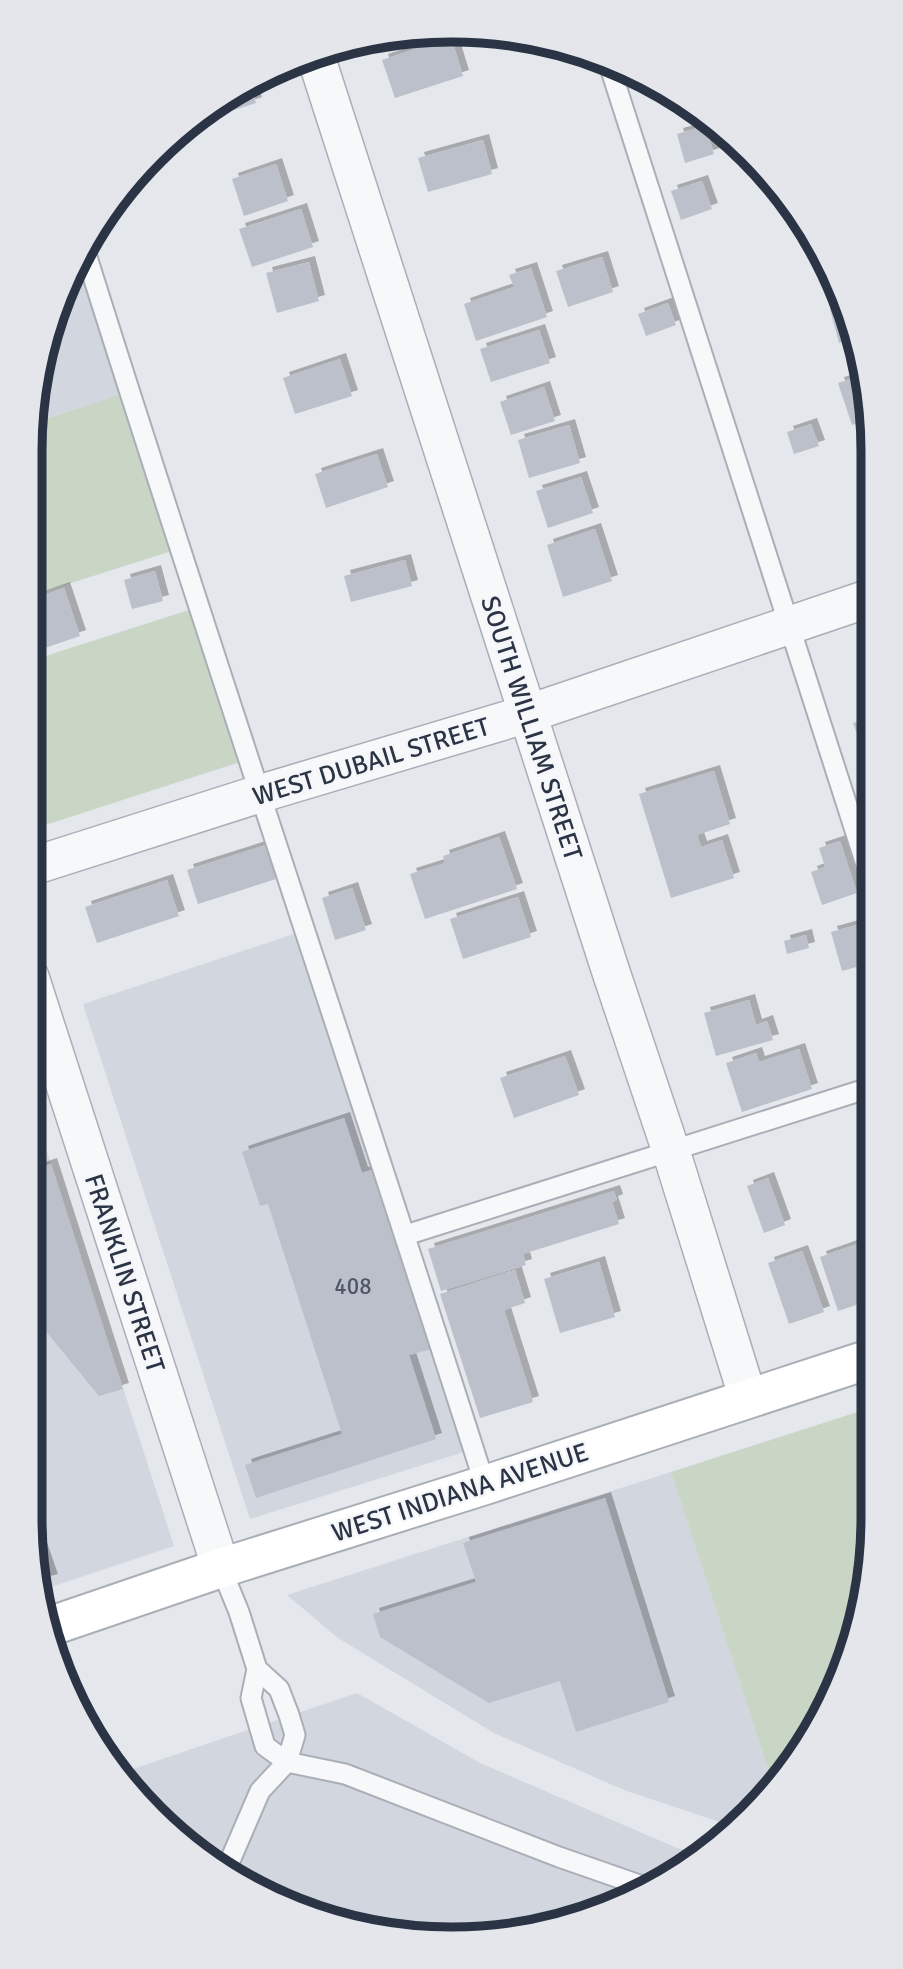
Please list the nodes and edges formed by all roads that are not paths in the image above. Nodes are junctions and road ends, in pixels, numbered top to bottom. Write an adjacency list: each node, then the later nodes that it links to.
1 (318, 65): 6 (street, SOUTH WILLIAM STREET)
2 (613, 75): 5 (lane)
3 (89, 262): 7 (lane)
4 (861, 601): 5 (street, WEST DUBAIL STREET)
5 (790, 626): 6 (street, WEST DUBAIL STREET); 8 (lane)
6 (527, 714): 7 (street, WEST DUBAIL STREET); 12 (street, SOUTH WILLIAM STREET)
7 (259, 794): 9 (street, WEST DUBAIL STREET); 13 (lane)
8 (861, 849)
9 (42, 863)
10 (42, 1014): 17 (street, FRANKLIN STREET)
11 (861, 1091): 12 (lane)
12 (671, 1151): 13 (lane); 15 (street, SOUTH WILLIAM STREET)
13 (406, 1235): 16 (lane)
14 (861, 1362): 15 (street, WEST INDIANA AVENUE)
15 (748, 1398): 16 (street, WEST INDIANA AVENUE)
16 (485, 1485): 17 (street, WEST INDIANA AVENUE)
17 (221, 1568): 18 (street, WEST INDIANA AVENUE); 19 (lane)
18 (56, 1624)
19 (257, 1669): 20 (lane); 20 (lane)
20 (287, 1762): 21 (lane); 22 (lane)
21 (230, 1861)
22 (635, 1884)

